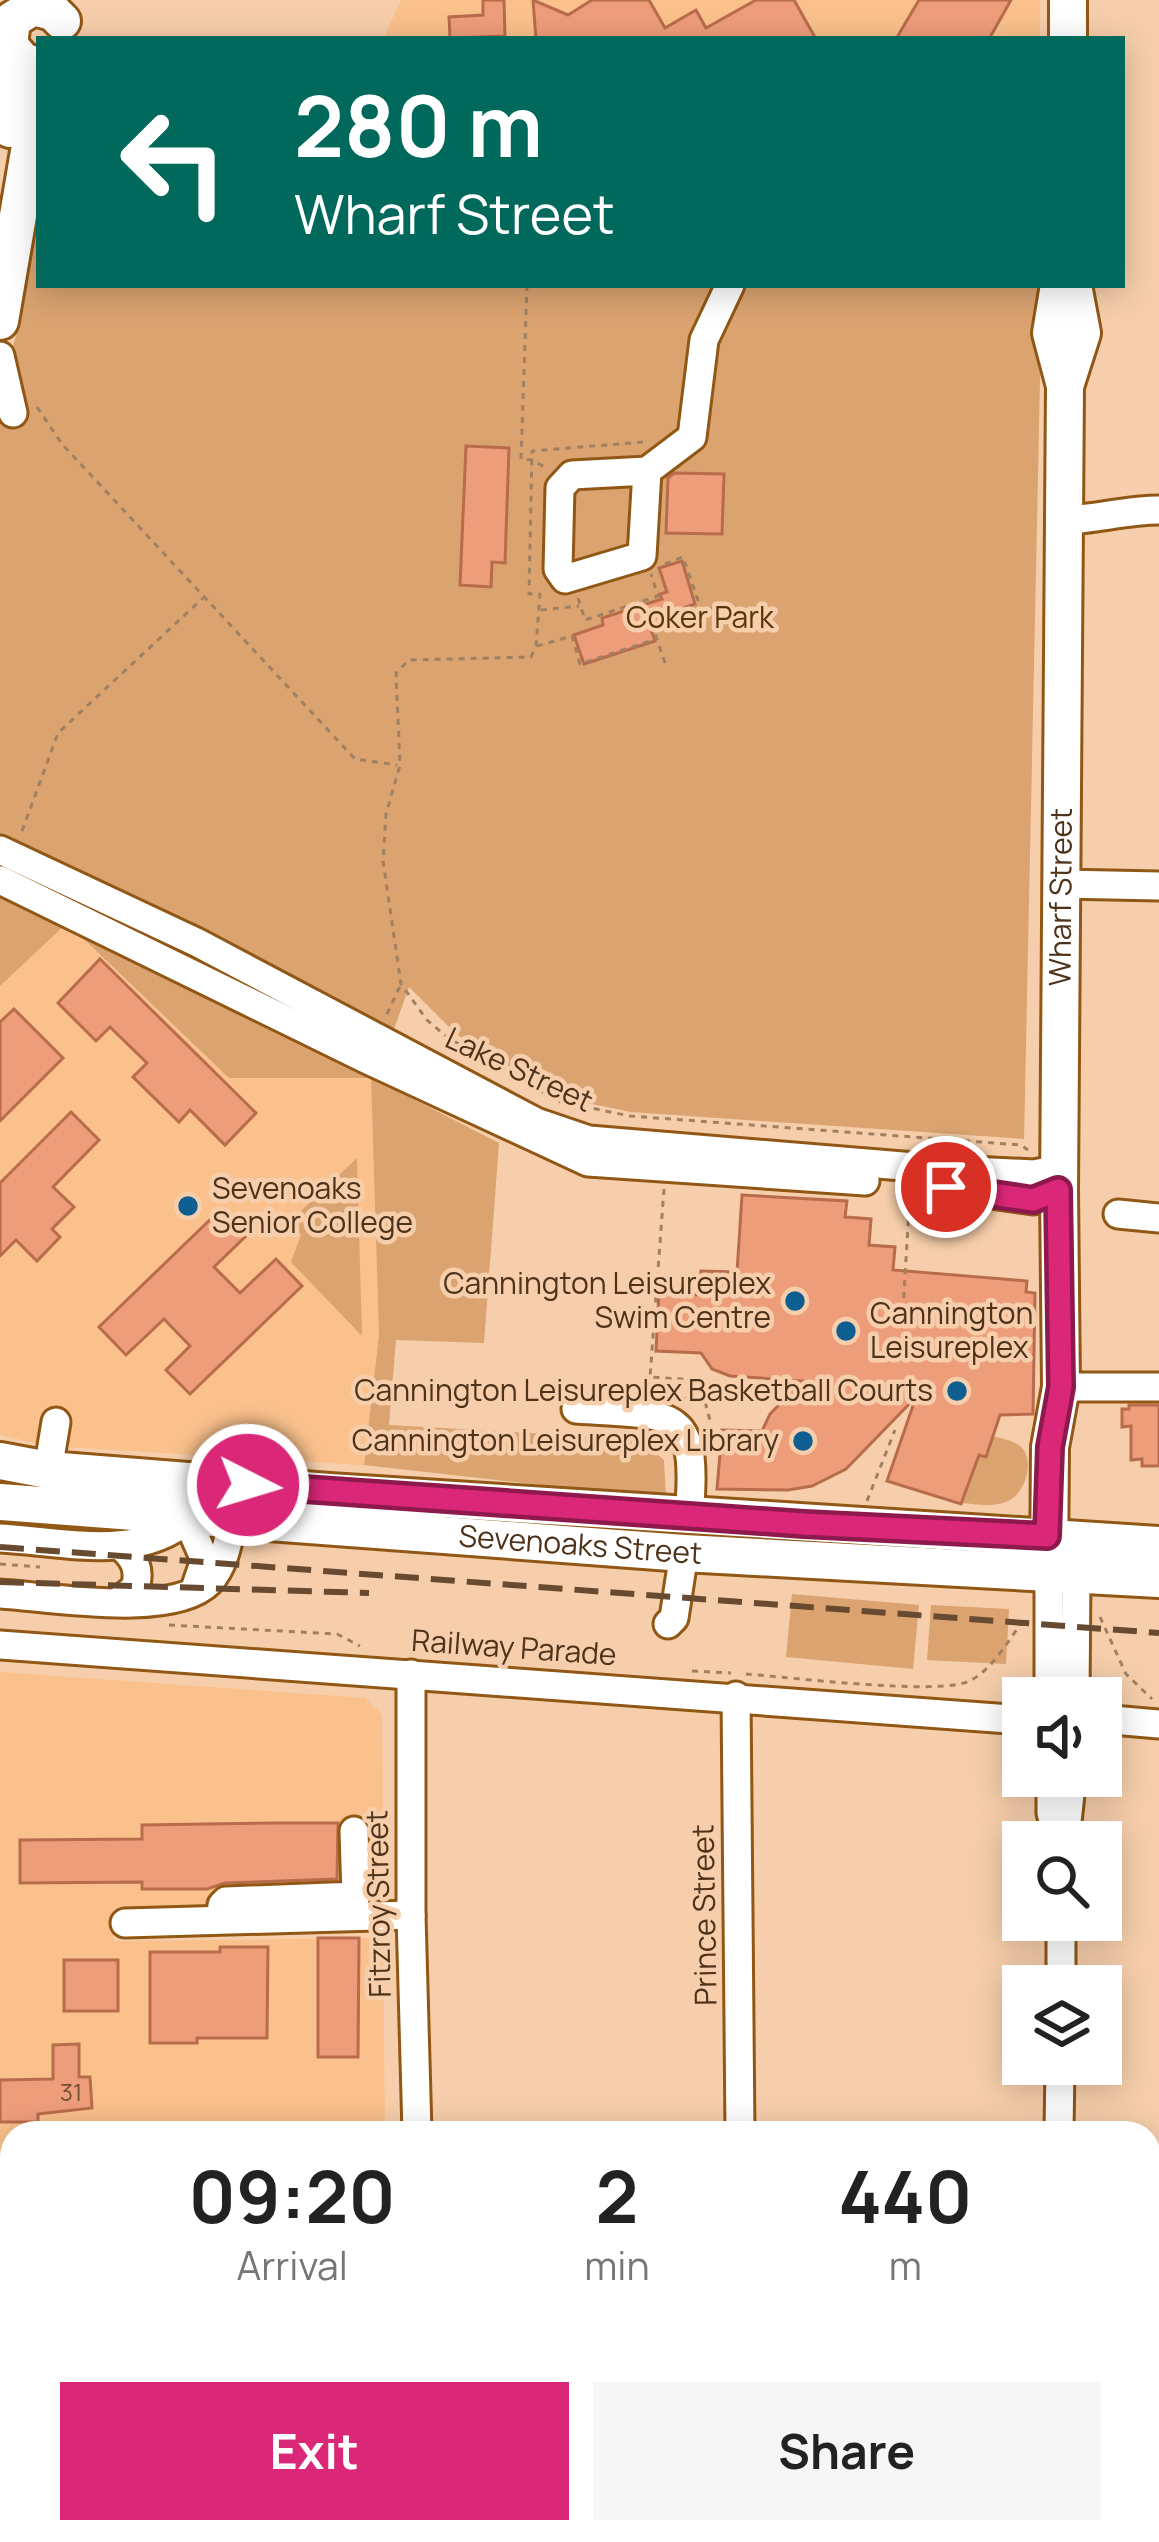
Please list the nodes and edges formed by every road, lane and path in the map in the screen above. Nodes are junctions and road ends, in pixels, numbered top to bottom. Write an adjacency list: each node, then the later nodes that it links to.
1 (1068, 0): 4 (main road)
2 (62, 20): 3 (main road)
3 (16, 30): 6 (main road)
4 (1068, 36)
5 (36, 111): 11 (main road)
6 (0, 186)
7 (527, 288): 16 (path)
8 (729, 288): 17 (street)
9 (1058, 288): 13 (main road, Wharf Street)
10 (1074, 288): 13 (main road, Wharf Street)
11 (1, 307)
12 (0, 356): 14 (street)
13 (1065, 386): 19 (main road, Wharf Street)
14 (23, 406): 22 (path)
15 (645, 442): 16 (path)
16 (532, 460): 18 (path); 24 (path)
17 (647, 471): 18 (street); 21 (street)
18 (564, 481): 21 (street)
19 (1065, 510): 20 (street); 32 (main road, Wharf Street)
20 (1159, 510)
21 (576, 592): 24 (path); 25 (path)
22 (204, 597): 29 (path); 30 (path)
23 (718, 606): 25 (path)
24 (538, 610): 27 (path)
25 (702, 611): 26 (path)
26 (656, 639): 27 (path); 28 (path)
27 (536, 646): 29 (path)
28 (664, 663)
29 (400, 766): 35 (path)
30 (9, 846): 34 (street, Lake Street)
31 (0, 880): 34 (street, Lake Street)
32 (1061, 884): 33 (street); 35 (main road, Wharf Street)
33 (1159, 886)
34 (196, 946): 35 (street, Lake Street)
35 (1051, 1171): 44 (main road, Wharf Street)
36 (665, 1174): 41 (path)
37 (910, 1191): 40 (path)
38 (1118, 1214): 39 (street)
39 (1159, 1218)
40 (903, 1310)
41 (808, 1387): 43 (path); 45 (path)
42 (1159, 1387): 44 (street)
43 (820, 1388)
44 (1060, 1398): 57 (main road, Wharf Street)
45 (808, 1400)
46 (576, 1409): 54 (street)
47 (56, 1422): 50 (street)
48 (895, 1430): 52 (path)
49 (0, 1461): 50 (main road, Sevenoaks Street)
50 (48, 1470): 51 (main road, Sevenoaks Street); 53 (main road)
51 (248, 1485): 54 (main road, Sevenoaks Street); 56 (main road)
52 (866, 1506)
53 (4, 1514): 55 (main road, Sevenoaks Street); 59 (street)
54 (689, 1516): 57 (main road, Sevenoaks Street)
55 (187, 1519): 56 (main road, Sevenoaks Street); 59 (street); 63 (street)
56 (232, 1522): 61 (main road, Sevenoaks Street); 63 (street)
57 (1060, 1537): 58 (main road, Sevenoaks Street); 60 (main road, Wharf Street)
58 (1159, 1544)
59 (119, 1545): 65 (street)
60 (1062, 1575): 61 (main road, Sevenoaks Street); 62 (main road, Sevenoaks Street); 74 (street, Wharf Street); 75 (street, Wharf Street)
61 (678, 1577): 68 (street)
62 (1159, 1580)
63 (192, 1593): 65 (street)
64 (0, 1594): 65 (street)
65 (119, 1601)
66 (1029, 1612): 72 (path)
67 (1100, 1616): 77 (path)
68 (668, 1624)
69 (166, 1625): 71 (path)
70 (0, 1645): 73 (street, Railway Parade)
71 (367, 1648)
72 (689, 1671)
73 (411, 1674): 76 (street, Railway Parade); 82 (street, Fitzroy Street)
74 (1051, 1677)
75 (1073, 1677)
76 (736, 1696): 78 (street, Railway Parade); 87 (street, Prince Street)
77 (1159, 1703)
78 (1002, 1718)
79 (1122, 1721): 80 (street)
80 (1159, 1724)
81 (354, 1831): 83 (street)
82 (411, 1915): 83 (street); 86 (street, Fitzroy Street)
83 (221, 1920): 84 (street)
84 (125, 1923)
85 (1060, 2085): 88 (street)
86 (417, 2121)
87 (740, 2121)
88 (1059, 2121)

